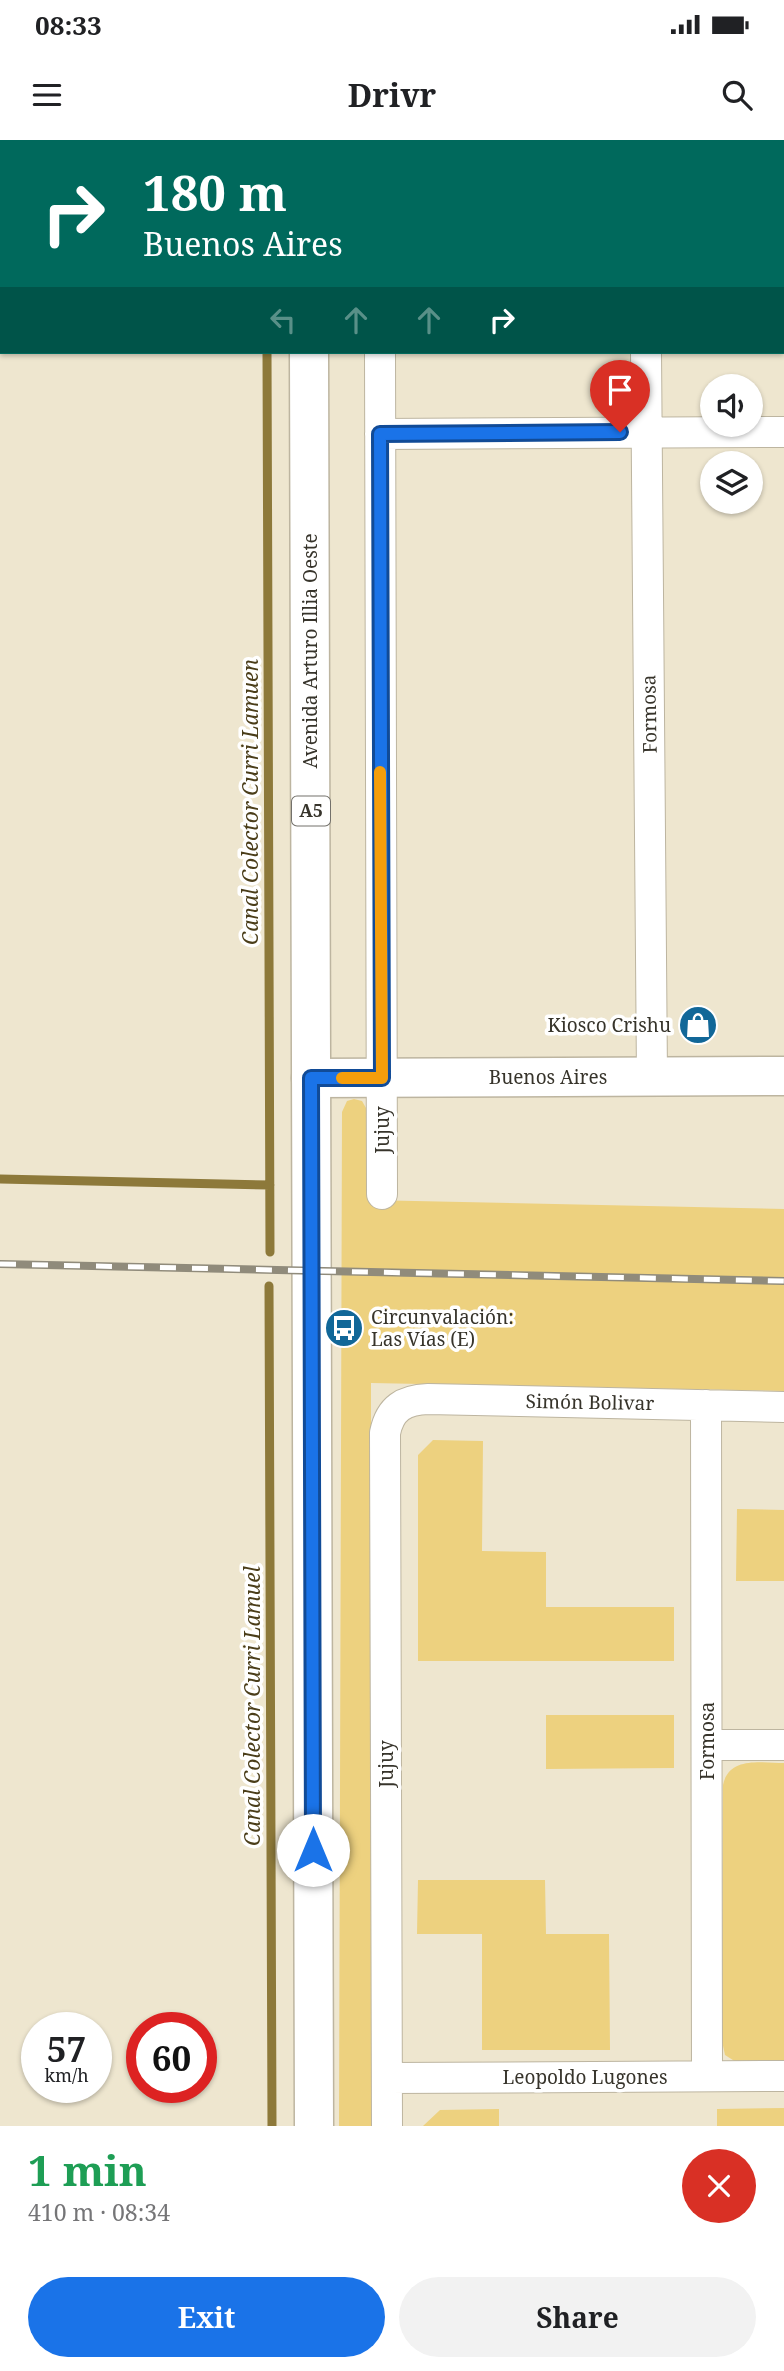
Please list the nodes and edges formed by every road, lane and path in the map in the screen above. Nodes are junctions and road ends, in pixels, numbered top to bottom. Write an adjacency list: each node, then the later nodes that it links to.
1 (309, 354): 9 (main road, Avenida Arturo Illia Oeste / A5)
2 (380, 354): 6 (street, Jujuy)
3 (646, 354): 4 (street, Formosa)
4 (646, 432): 5 (street); 6 (street); 8 (street, Formosa)
5 (784, 432)
6 (380, 434): 10 (street, Jujuy)
7 (784, 1076): 8 (main road, Buenos Aires)
8 (652, 1077): 10 (main road, Buenos Aires)
9 (311, 1078): 10 (main road, Buenos Aires); 20 (main road, Avenida Arturo Illia Oeste / A5)
10 (382, 1078): 11 (street, Jujuy)
11 (382, 1194)
12 (706, 1405): 13 (street, Simón Bolivar); 14 (street, Simón Bolivar); 15 (street, Formosa)
13 (398, 1406): 19 (street, Jujuy)
14 (784, 1407)
15 (707, 1745): 16 (street); 18 (street, Formosa)
16 (784, 1745)
17 (784, 2076): 18 (street, Leopoldo Lugones)
18 (707, 2077): 19 (street, Leopoldo Lugones)
19 (387, 2078): 21 (street, Jujuy)
20 (314, 2126)
21 (387, 2126)

